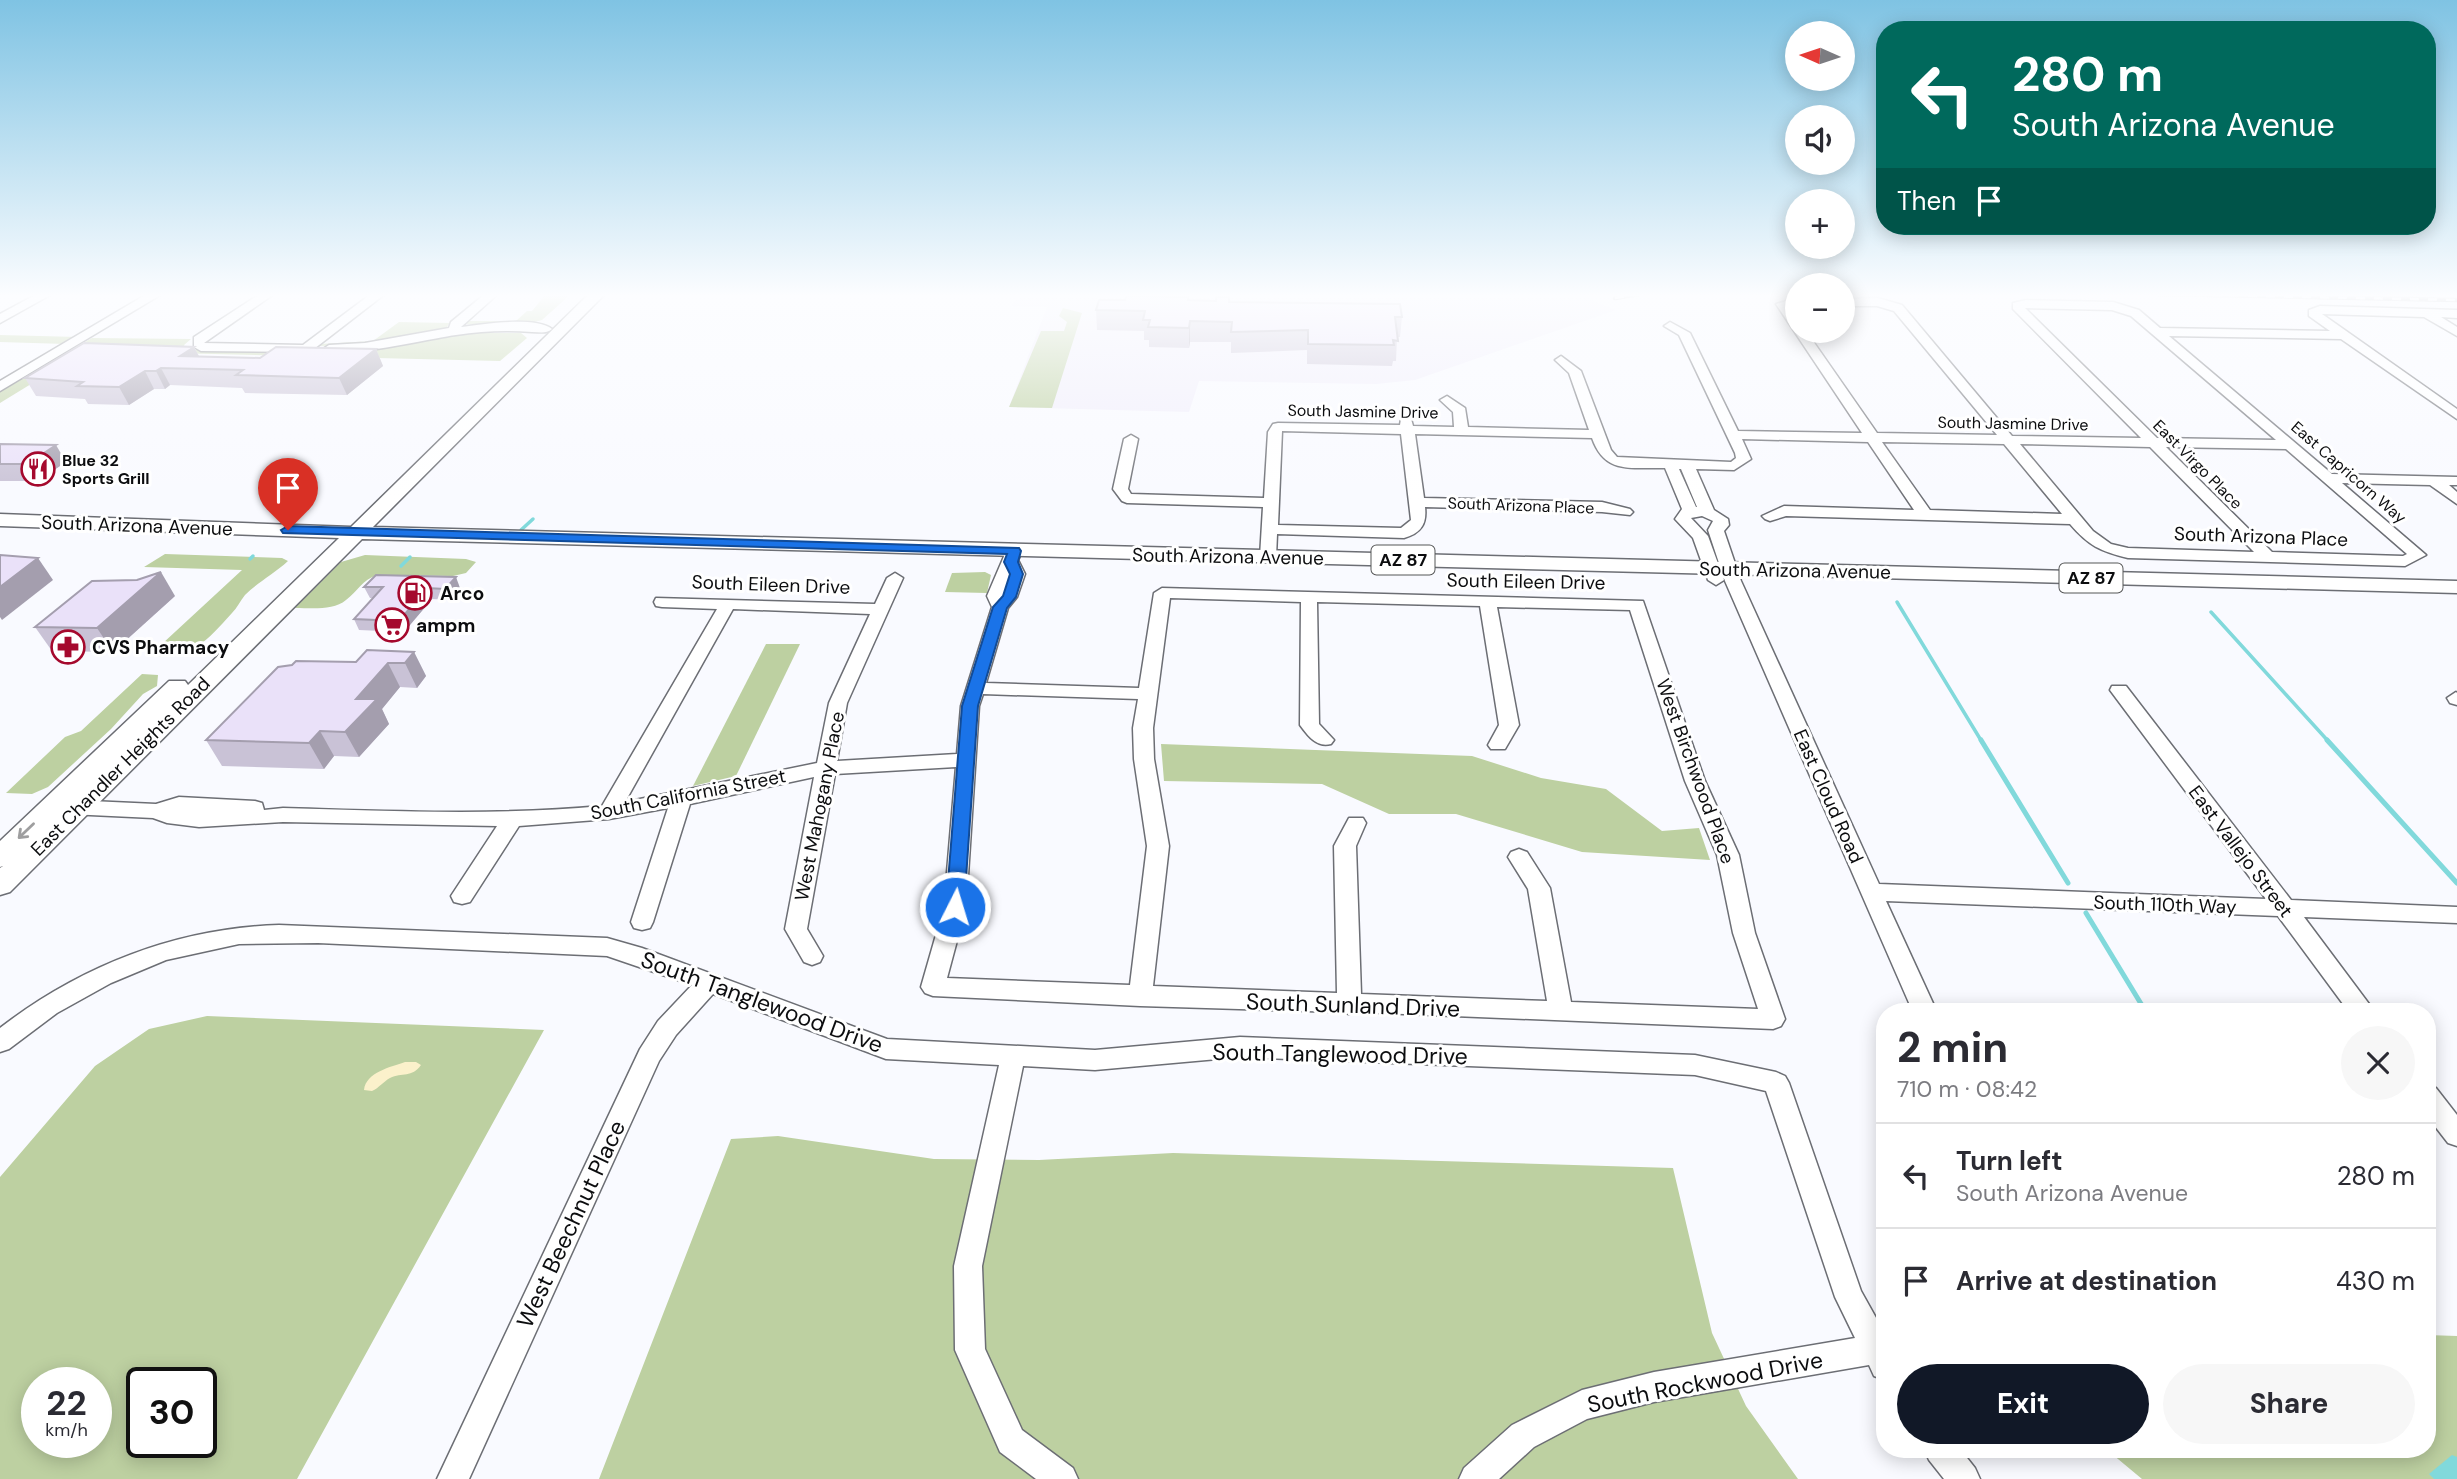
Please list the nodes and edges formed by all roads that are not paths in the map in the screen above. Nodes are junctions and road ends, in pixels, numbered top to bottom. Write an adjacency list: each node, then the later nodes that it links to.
1 (40, 363): 11 (street)
2 (513, 363): 39 (main road, East Chandler Heights Road)
3 (525, 363): 39 (main road, East Chandler Heights Road)
4 (1565, 363): 16 (street)
5 (1698, 363): 17 (street)
6 (1822, 363): 18 (street)
7 (1945, 363): 19 (street)
8 (2073, 363): 21 (street, East Virgo Place)
9 (2195, 363): 22 (street, East Capricorn Way)
10 (2384, 363): 13 (street)
11 (0, 387)
12 (1447, 400): 15 (street)
13 (2457, 415)
14 (1406, 425): 15 (street, South Jasmine Drive); 28 (street); 29 (street, South Jasmine Drive)
15 (1461, 426): 16 (street, South Jasmine Drive)
16 (1596, 429): 23 (street)
17 (1731, 431): 18 (street, South Jasmine Drive); 24 (street)
18 (1870, 433): 19 (street, South Jasmine Drive); 33 (street)
19 (2006, 436): 21 (street, South Jasmine Drive); 35 (street)
20 (1131, 439): 29 (street)
21 (2148, 439): 22 (street, South Jasmine Drive); 42 (street, East Virgo Place)
22 (2287, 442): 25 (street, East Capricorn Way)
23 (1670, 464): 24 (street); 30 (street)
24 (1687, 465): 32 (street)
25 (2330, 478): 26 (street); 43 (street, East Capricorn Way)
26 (2448, 483): 27 (street)
27 (2457, 499)
28 (1417, 502): 31 (street, South Arizona Place); 37 (street)
29 (1271, 503): 37 (street)
30 (1690, 511): 32 (street); 44 (street)
31 (1625, 512)
32 (1707, 512): 44 (street)
33 (1925, 515): 34 (street); 35 (street)
34 (1770, 516)
35 (2075, 519): 42 (street, South Arizona Place)
36 (0, 520): 39 (main road, South Arizona Avenue / AZ 87)
37 (1270, 529): 41 (street)
38 (0, 535): 39 (main road, South Arizona Avenue / AZ 87)
39 (339, 539): 40 (main road, South Arizona Avenue / AZ 87); 62 (main road, East Chandler Heights Road)
40 (1013, 556): 41 (main road, South Arizona Avenue / AZ 87); 44 (main road, South Arizona Avenue / AZ 87); 54 (street)
41 (1268, 557): 44 (main road, South Arizona Avenue / AZ 87)
42 (2267, 557): 43 (street, South Arizona Place)
43 (2414, 559)
44 (1722, 574): 46 (main road, South Arizona Avenue / AZ 87); 48 (main road, South Arizona Avenue / AZ 87); 69 (street, East Cloud Road)
45 (895, 578): 53 (street, West Mahogany Place)
46 (2457, 587)
47 (1309, 597): 50 (street, South Eileen Drive); 56 (street, South Eileen Drive); 57 (street)
48 (2457, 599)
49 (662, 602): 51 (street, South Eileen Drive)
50 (1488, 602): 52 (street, South Eileen Drive); 58 (street)
51 (727, 604): 53 (street, South Eileen Drive); 63 (street)
52 (1637, 605): 81 (street, West Birchwood Place)
53 (880, 609): 60 (street, West Mahogany Place)
54 (975, 688): 56 (street); 59 (street)
55 (2119, 690): 71 (street, East Vallejo Street)
56 (1146, 694): 76 (street)
57 (1324, 740)
58 (1498, 745)
59 (966, 760): 60 (street, South California Street); 76 (street, South Sunland Drive)
60 (826, 768): 61 (street, South California Street); 74 (street, West Mahogany Place)
61 (681, 799): 63 (street, South California Street); 73 (street)
62 (65, 807): 64 (street, South California Street); 66 (main road, East Chandler Heights Road, one-way to 66); 68 (main road, East Chandler Heights Road)
63 (610, 812): 64 (street, South California Street)
64 (512, 820): 70 (street)
65 (1356, 823): 79 (street)
66 (0, 856)
67 (1519, 857): 80 (street)
68 (0, 885)
69 (1872, 892): 71 (street, South 110th Way); 77 (street, East Cloud Road)
70 (462, 896)
71 (2284, 908): 72 (street, South 110th Way); 78 (street, East Vallejo Street)
72 (2457, 915)
73 (642, 922)
74 (813, 956)
75 (709, 983): 82 (street, South Tanglewood Drive); 83 (street, South Tanglewood Drive); 89 (street, West Beechnut Place)
76 (1140, 997): 79 (street, South Sunland Drive)
77 (1921, 1003)
78 (2356, 1003)
79 (1349, 1004): 80 (street, South Sunland Drive)
80 (1561, 1012): 81 (street, South Sunland Drive)
81 (1773, 1019)
82 (0, 1042)
83 (1013, 1057): 86 (street, South Tanglewood Drive); 90 (street)
84 (2436, 1108): 85 (street)
85 (2457, 1135)
86 (1876, 1349)
87 (1876, 1358): 91 (street, South Rockwood Drive)
88 (1947, 1458): 92 (street)
89 (453, 1479)
90 (1062, 1479)
91 (1475, 1479)
92 (1964, 1479)

